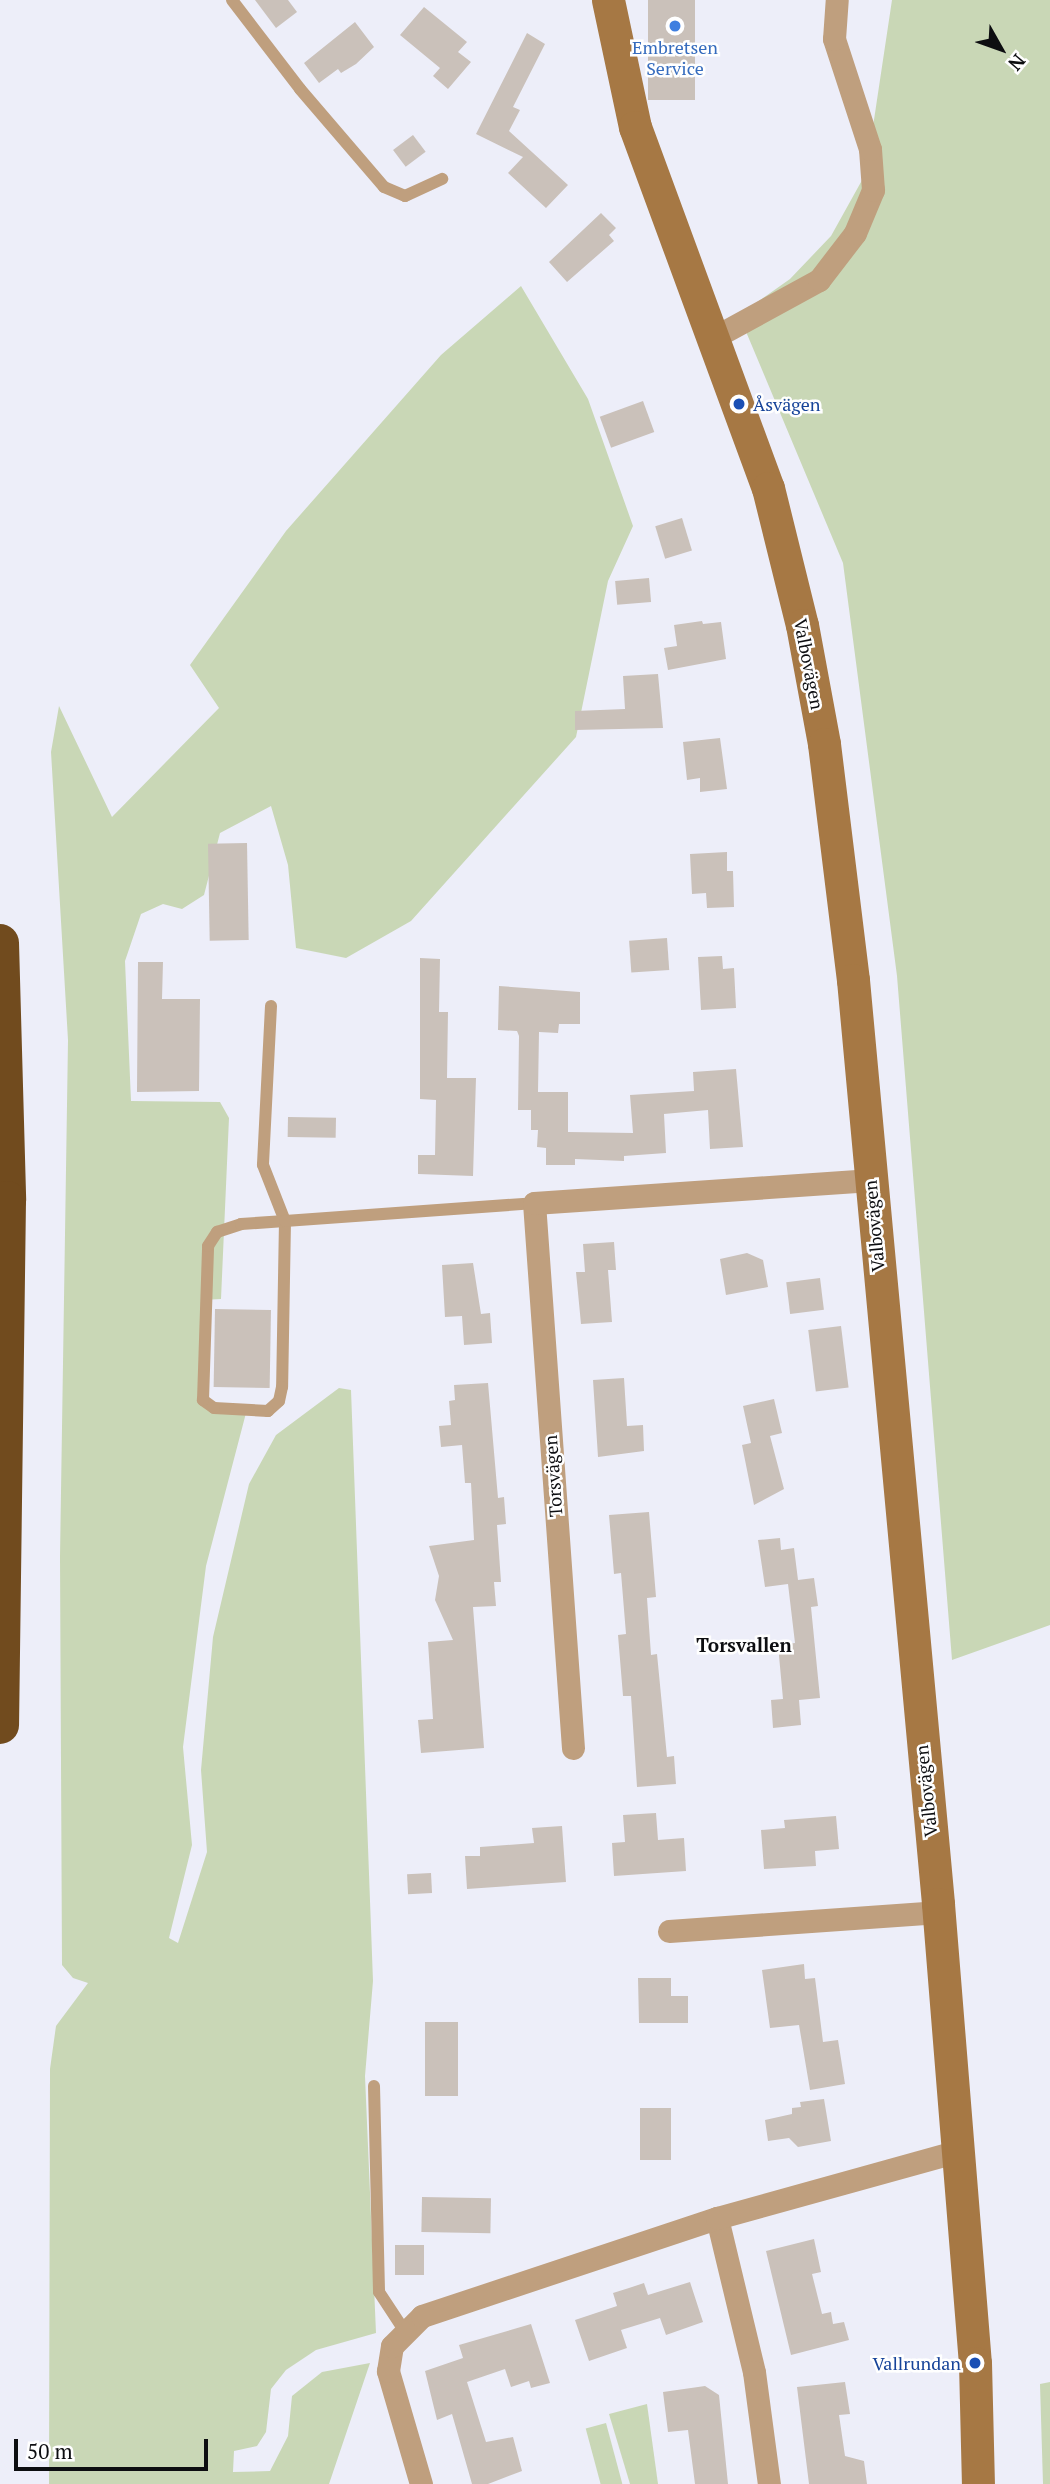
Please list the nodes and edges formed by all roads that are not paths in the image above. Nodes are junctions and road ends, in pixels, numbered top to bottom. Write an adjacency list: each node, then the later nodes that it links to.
1 (232, 0): 4 (lane)
2 (608, 0): 5 (main road, Valbovägen)
3 (837, 0): 5 (street)
4 (442, 179)
5 (713, 338): 8 (main road, Valbovägen)
6 (0, 943): 11 (highway)
7 (271, 1006): 10 (lane)
8 (871, 1180): 9 (street); 13 (main road, Valbovägen)
9 (534, 1203): 10 (lane); 12 (street, Torsvägen)
10 (285, 1221): 10 (lane)
11 (0, 1725)
12 (573, 1748)
13 (939, 1912): 14 (street); 16 (main road, Valbovägen)
14 (669, 1931)
15 (374, 2086): 18 (lane)
16 (958, 2151): 17 (street); 21 (main road, Valbovägen)
17 (717, 2218): 18 (street); 20 (street)
18 (404, 2330): 19 (street)
19 (421, 2484)
20 (769, 2484)
21 (978, 2484)

